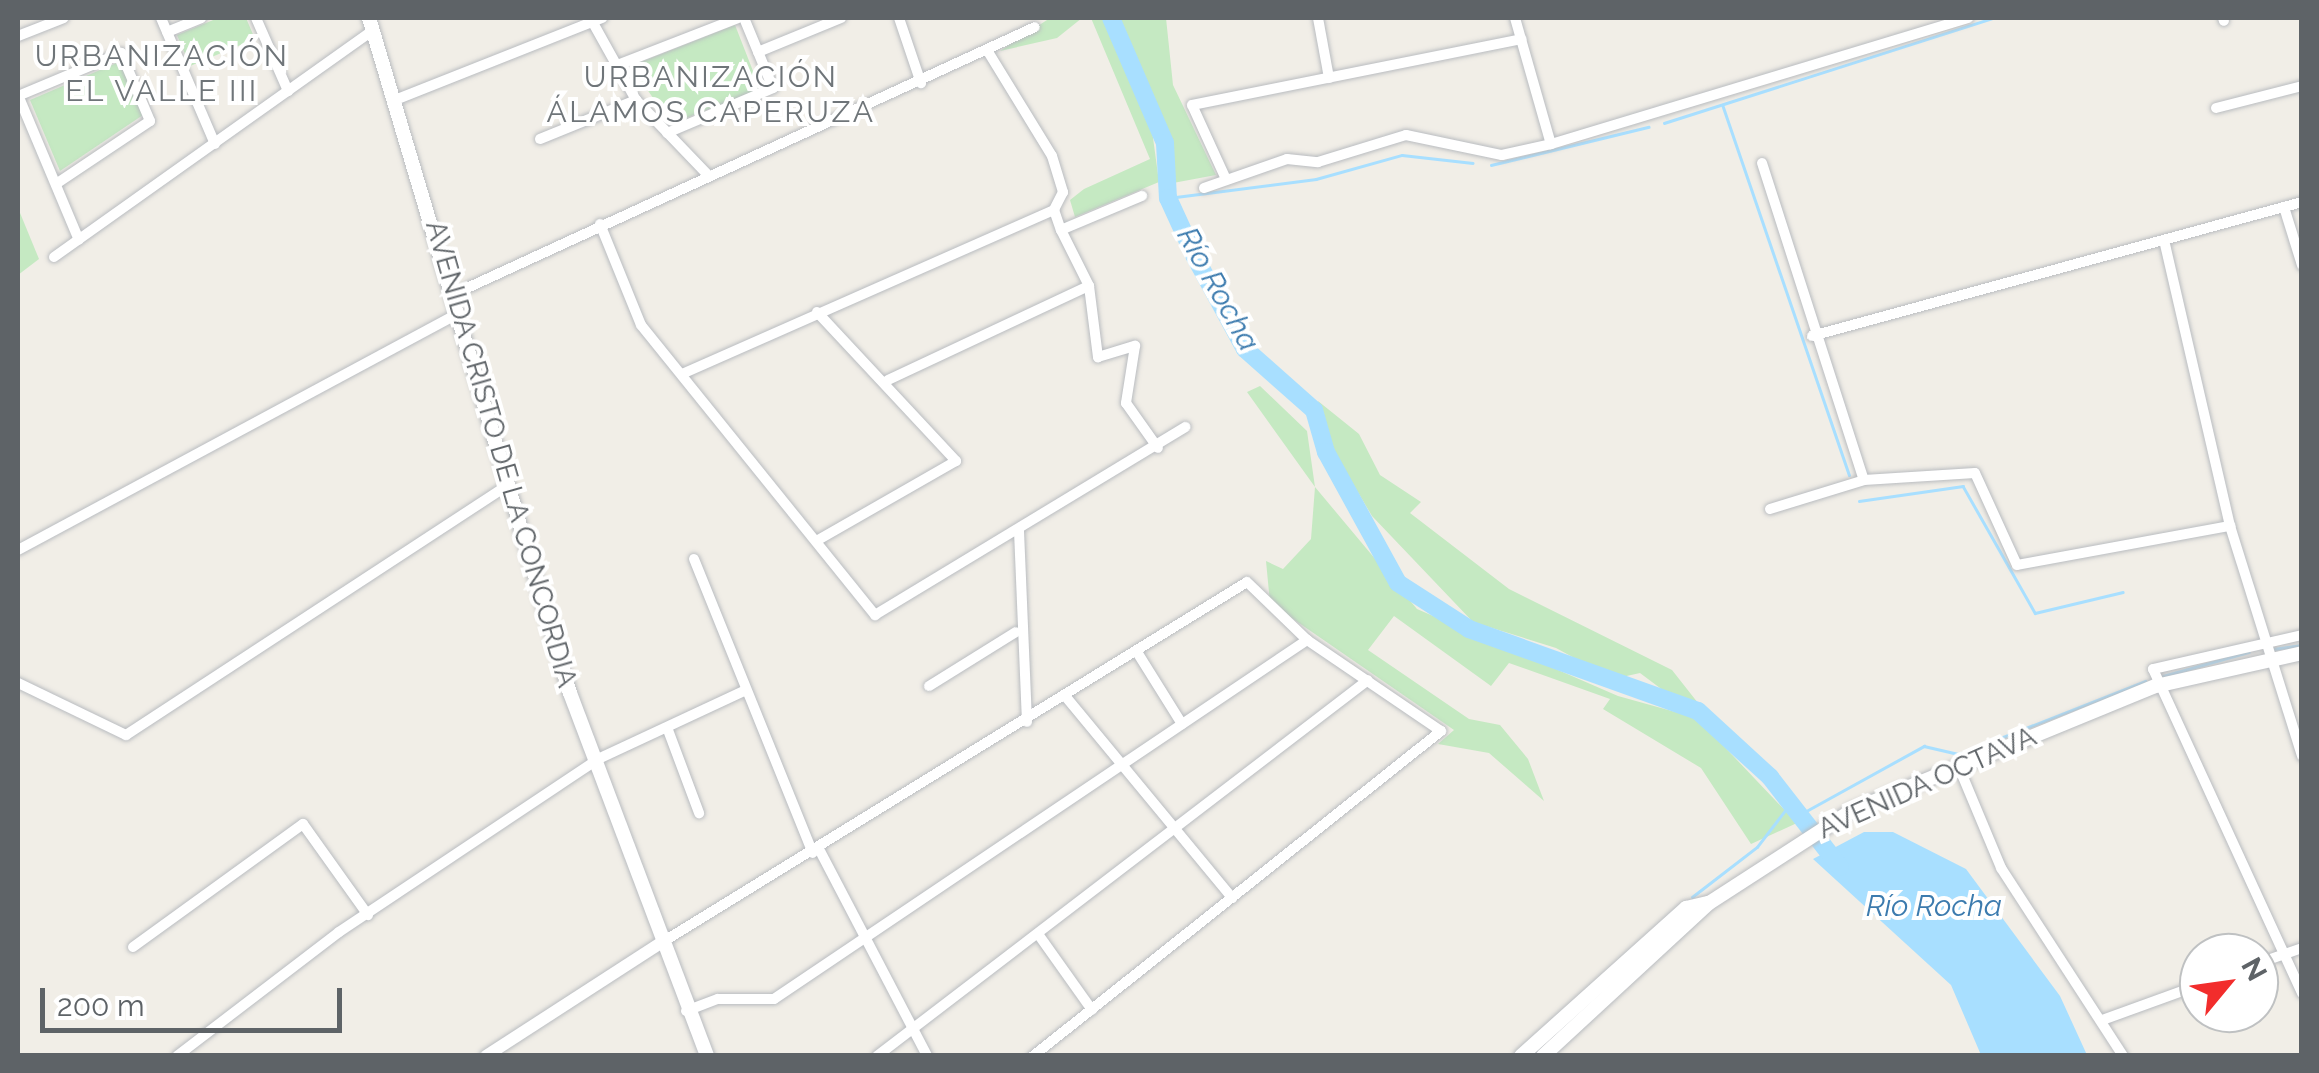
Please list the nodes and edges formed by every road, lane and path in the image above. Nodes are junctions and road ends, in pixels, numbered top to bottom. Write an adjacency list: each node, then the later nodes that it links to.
1 (64, 18): 15 (street)
2 (161, 18): 14 (street)
3 (201, 18): 14 (street)
4 (256, 18): 23 (street)
5 (741, 18): 18 (street); 19 (street)
6 (842, 18): 18 (street)
7 (900, 18): 21 (street)
8 (1318, 18): 20 (street)
9 (1515, 18): 16 (street)
10 (1968, 18): 31 (street)
11 (597, 20): 19 (street); 25 (street)
12 (371, 24): 23 (street); 25 (main road, AVENIDA CRISTO DE LA CONCORDIA)
13 (1034, 27): 17 (street)
14 (167, 32): 30 (street)
15 (18, 36)
16 (1521, 39): 20 (street); 31 (street)
17 (987, 50): 21 (street); 40 (street)
18 (758, 52): 28 (street)
19 (615, 66): 26 (street)
20 (1330, 78): 34 (street)
21 (921, 83): 33 (street)
22 (2302, 86): 27 (street)
23 (288, 91): 30 (street)
24 (18, 96): 35 (street); 35 (street)
25 (395, 100): 48 (main road, AVENIDA CRISTO DE LA CONCORDIA)
26 (636, 100): 28 (street); 29 (street)
27 (2216, 108)
28 (667, 133): 33 (street)
29 (540, 140)
30 (215, 144): 43 (street)
31 (1551, 144): 34 (street)
32 (1762, 163): 51 (street)
33 (708, 175): 41 (street)
34 (1225, 177): 36 (street)
35 (56, 184): 43 (street)
36 (1204, 188)
37 (1142, 196): 42 (street)
38 (2302, 202): 39 (street)
39 (2284, 208): 44 (street); 46 (street)
40 (1054, 210): 42 (street); 49 (street)
41 (600, 224): 48 (street); 52 (street)
42 (1061, 230): 47 (street)
43 (79, 240): 45 (street)
44 (2164, 240): 51 (street); 59 (street)
45 (54, 257)
46 (2302, 266)
47 (1089, 286): 53 (street); 55 (street)
48 (454, 294): 50 (main road, AVENIDA CRISTO DE LA CONCORDIA)
49 (817, 312): 52 (street); 53 (street)
50 (459, 314): 57 (main road, AVENIDA CRISTO DE LA CONCORDIA); 62 (street)
51 (1812, 336): 56 (street)
52 (682, 374): 61 (street)
53 (888, 380): 61 (street)
54 (1185, 427): 55 (street)
55 (1158, 448): 60 (street)
56 (1864, 480): 58 (street); 59 (street)
57 (505, 487): 72 (street); 81 (main road, AVENIDA CRISTO DE LA CONCORDIA)
58 (1770, 509)
59 (2230, 526): 67 (street)
60 (1019, 531): 61 (street); 64 (street)
61 (820, 539)
62 (18, 550)
63 (694, 559): 75 (street)
64 (1016, 632): 73 (street); 77 (street)
65 (2302, 635): 67 (street, AVENIDA OCTAVA)
66 (1307, 640): 68 (street); 71 (street); 78 (street)
67 (2262, 640): 70 (street); 74 (street, AVENIDA OCTAVA)
68 (1137, 652): 76 (street); 78 (street)
69 (2302, 653): 70 (main road, AVENIDA OCTAVA)
70 (2267, 658): 74 (main road, AVENIDA OCTAVA); 80 (street)
71 (1368, 680): 85 (street); 87 (street)
72 (18, 684)
73 (929, 686)
74 (2156, 686): 82 (main road, AVENIDA OCTAVA); 95 (street)
75 (744, 691): 79 (street); 86 (street)
76 (1066, 697): 77 (street); 83 (street)
77 (1028, 722): 86 (street)
78 (1182, 724): 83 (street)
79 (668, 730): 81 (street); 84 (street)
80 (2302, 756)
81 (598, 759): 89 (street); 92 (main road, AVENIDA CRISTO DE LA CONCORDIA)
82 (1958, 765): 88 (main road, AVENIDA OCTAVA); 101 (street)
83 (1120, 766): 85 (street); 90 (street)
84 (700, 813)
85 (1176, 828): 87 (street); 91 (street)
86 (816, 851): 90 (street); 92 (street)
87 (1232, 898): 99 (street)
88 (1709, 903): 109 (main road, AVENIDA OCTAVA); 110 (main road, AVENIDA OCTAVA)
89 (368, 915): 93 (street); 103 (street)
90 (862, 932): 100 (street); 102 (street)
91 (1038, 934): 99 (street); 102 (street)
92 (661, 943): 100 (main road, AVENIDA CRISTO DE LA CONCORDIA); 104 (street)
93 (132, 948)
94 (2302, 948): 95 (street)
95 (2283, 954): 96 (street); 98 (street)
96 (2279, 956)
97 (2179, 992): 101 (street)
98 (2302, 993)
99 (1092, 1010): 108 (street)
100 (686, 1011): 105 (main road, AVENIDA CRISTO DE LA CONCORDIA)
101 (2106, 1019): 111 (street)
102 (913, 1028): 106 (street); 107 (street)
103 (176, 1056)
104 (486, 1056)
105 (707, 1056)
106 (877, 1056)
107 (927, 1056)
108 (1033, 1056)
109 (1522, 1056)
110 (1543, 1056)
111 (2123, 1056)

